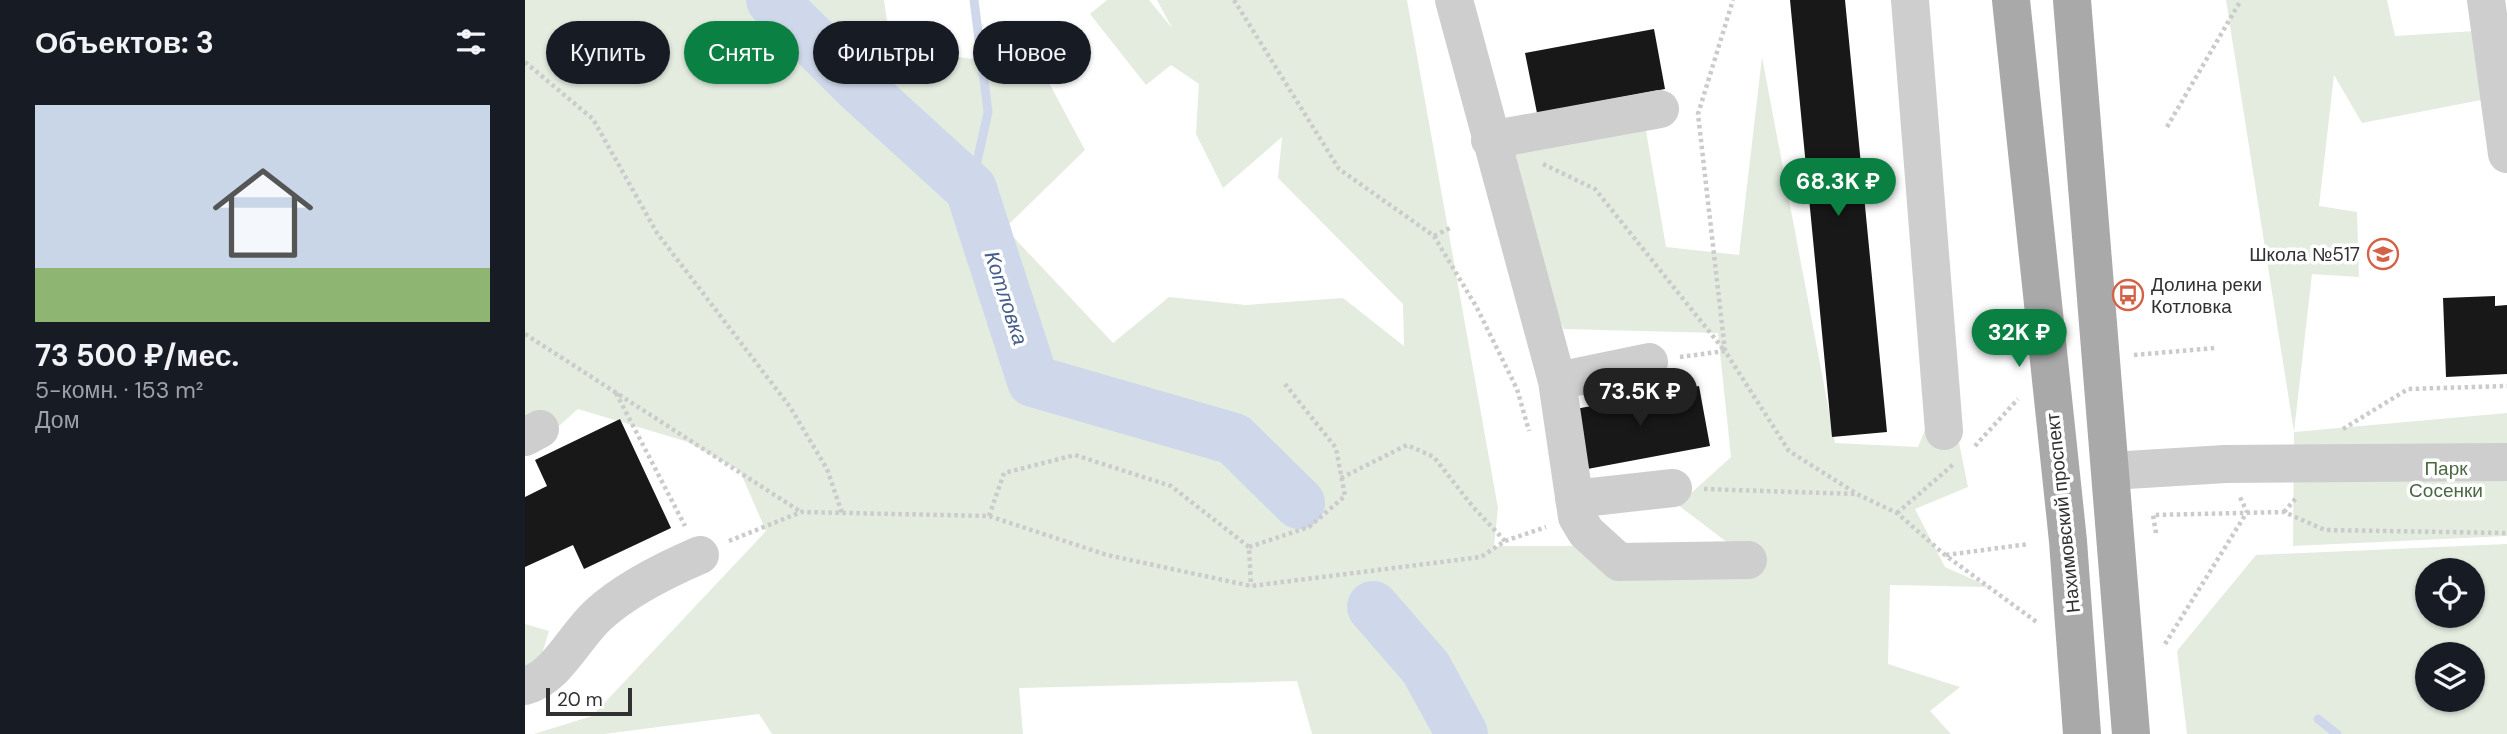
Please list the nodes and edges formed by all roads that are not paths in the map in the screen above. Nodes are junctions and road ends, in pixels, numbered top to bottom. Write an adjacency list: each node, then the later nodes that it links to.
1 (1454, 0): 7 (lane)
2 (1910, 0): 11 (lane)
3 (2011, 0): 19 (main road, Нахимовский проспект)
4 (2073, 0): 13 (main road)
5 (2486, 0): 8 (lane)
6 (1660, 110): 7 (lane)
7 (1490, 140): 10 (lane)
8 (2507, 154)
9 (1649, 362): 10 (lane)
10 (1557, 381): 15 (lane)
11 (1944, 431)
12 (2507, 462): 13 (lane)
13 (2111, 471): 20 (main road)
14 (1673, 488): 15 (lane)
15 (1575, 508): 17 (lane)
16 (700, 555): 18 (lane)
17 (1748, 560)
18 (525, 686)
19 (2082, 734)
20 (2131, 734)

